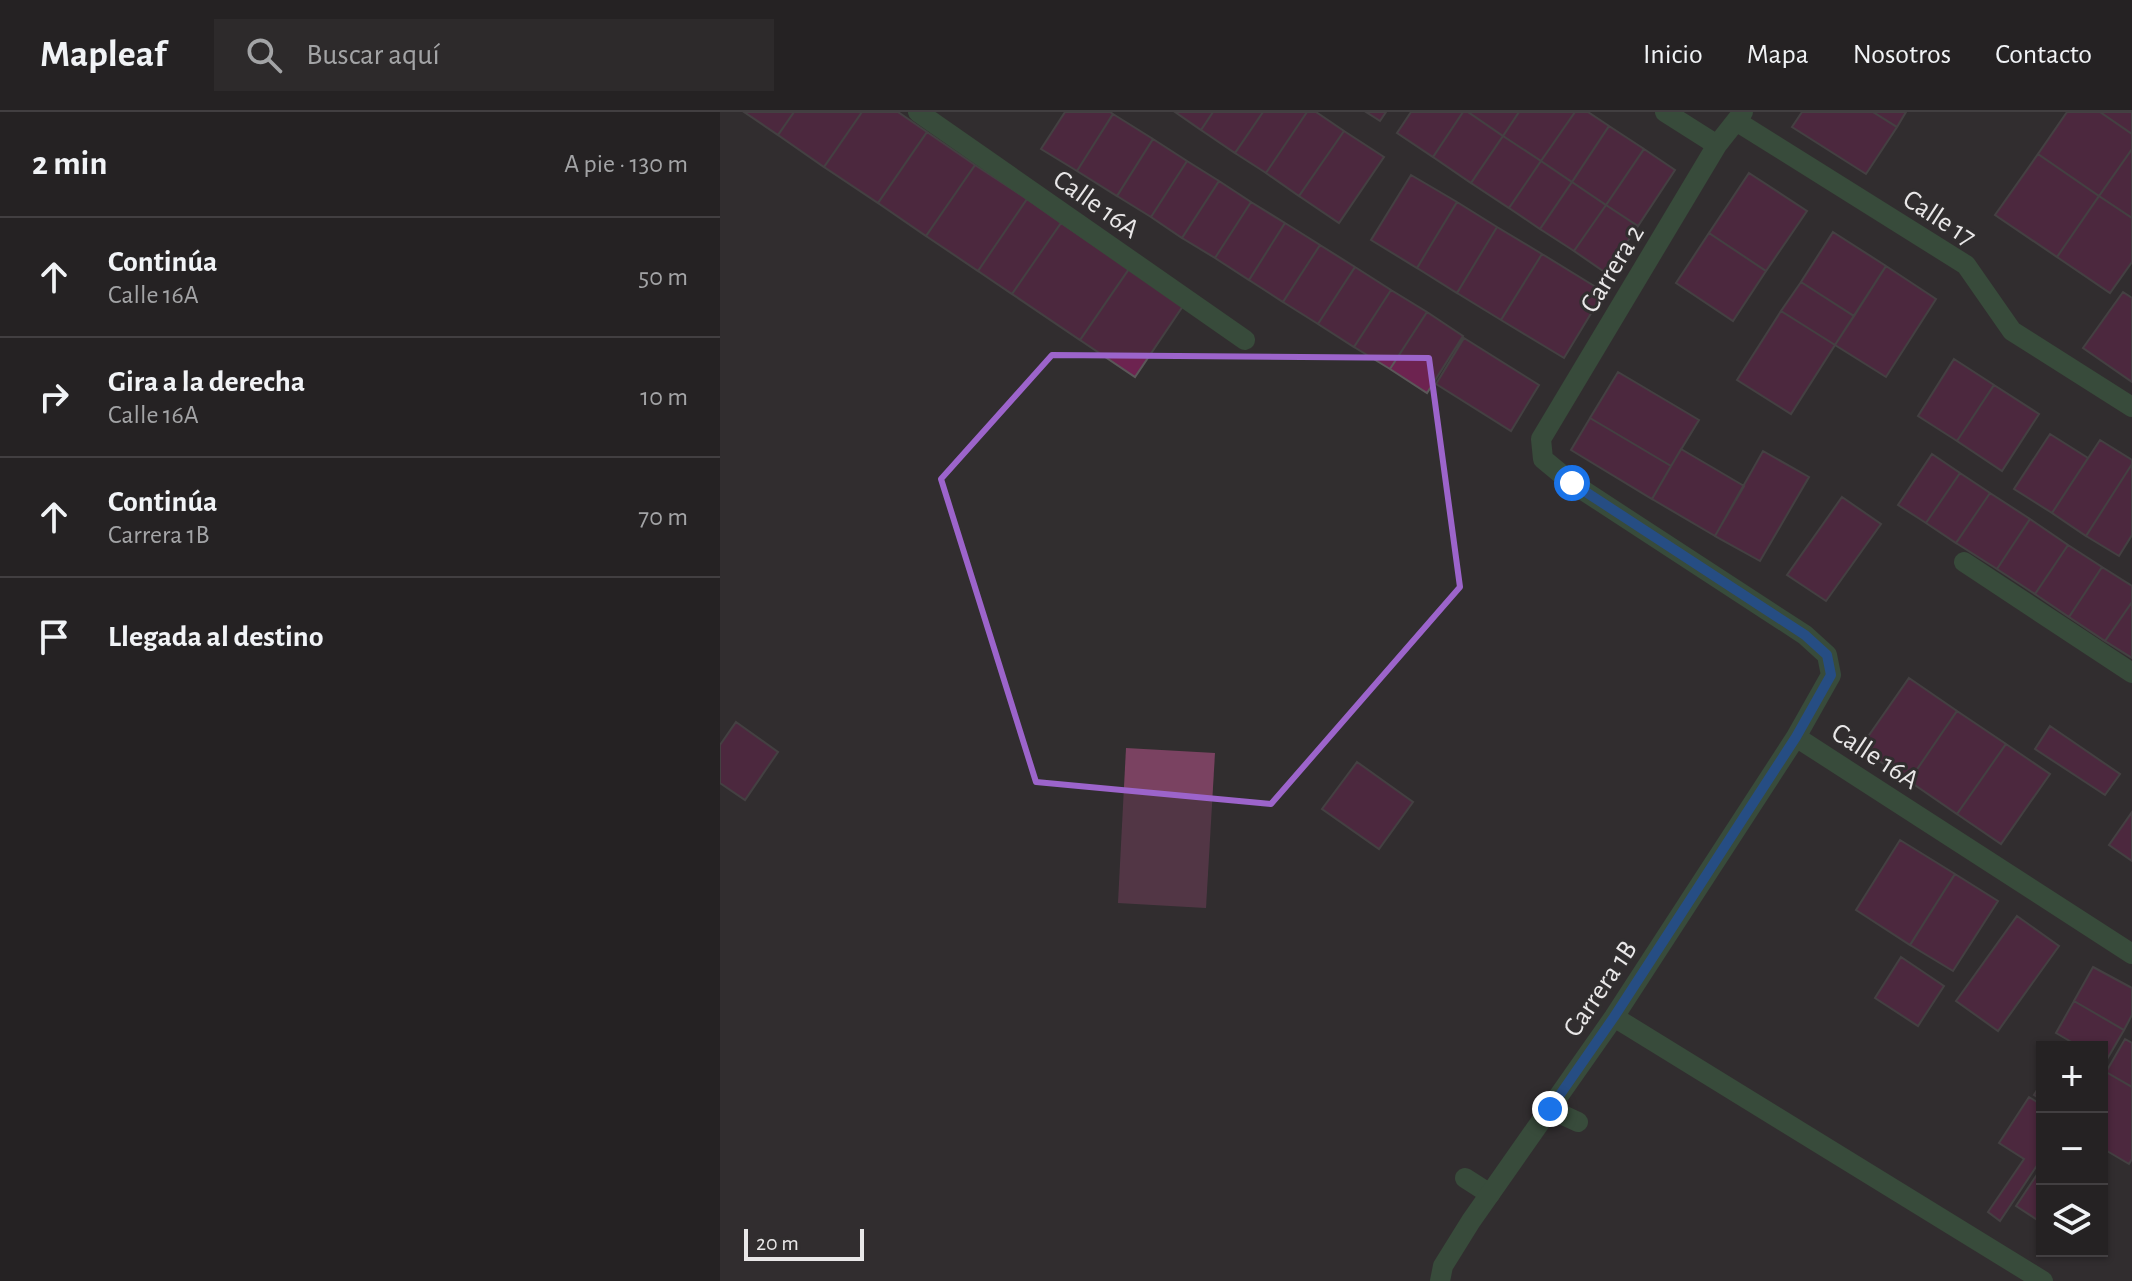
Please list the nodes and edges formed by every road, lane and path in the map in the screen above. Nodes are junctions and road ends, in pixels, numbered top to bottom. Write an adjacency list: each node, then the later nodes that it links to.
1 (918, 112): 5 (street, Calle 16A)
2 (1665, 112): 4 (street)
3 (1740, 116): 4 (street, Carrera 2); 6 (street, Calle 17)
4 (1717, 145): 7 (street, Carrera 2)
5 (1245, 340)
6 (2132, 407)
7 (1543, 459): 10 (street, Calle 16A)
8 (1964, 562): 9 (street)
9 (2132, 673)
10 (1796, 737): 11 (street, Calle 16A); 12 (street, Carrera 1B)
11 (2132, 954)
12 (1614, 1017): 13 (street, Carrera 1B); 18 (street)
13 (1550, 1109): 14 (street); 16 (street, Carrera 1B)
14 (1578, 1122)
15 (1465, 1178): 16 (street)
16 (1490, 1194): 17 (street, Carrera 1B)
17 (1441, 1274)
18 (2043, 1281)

